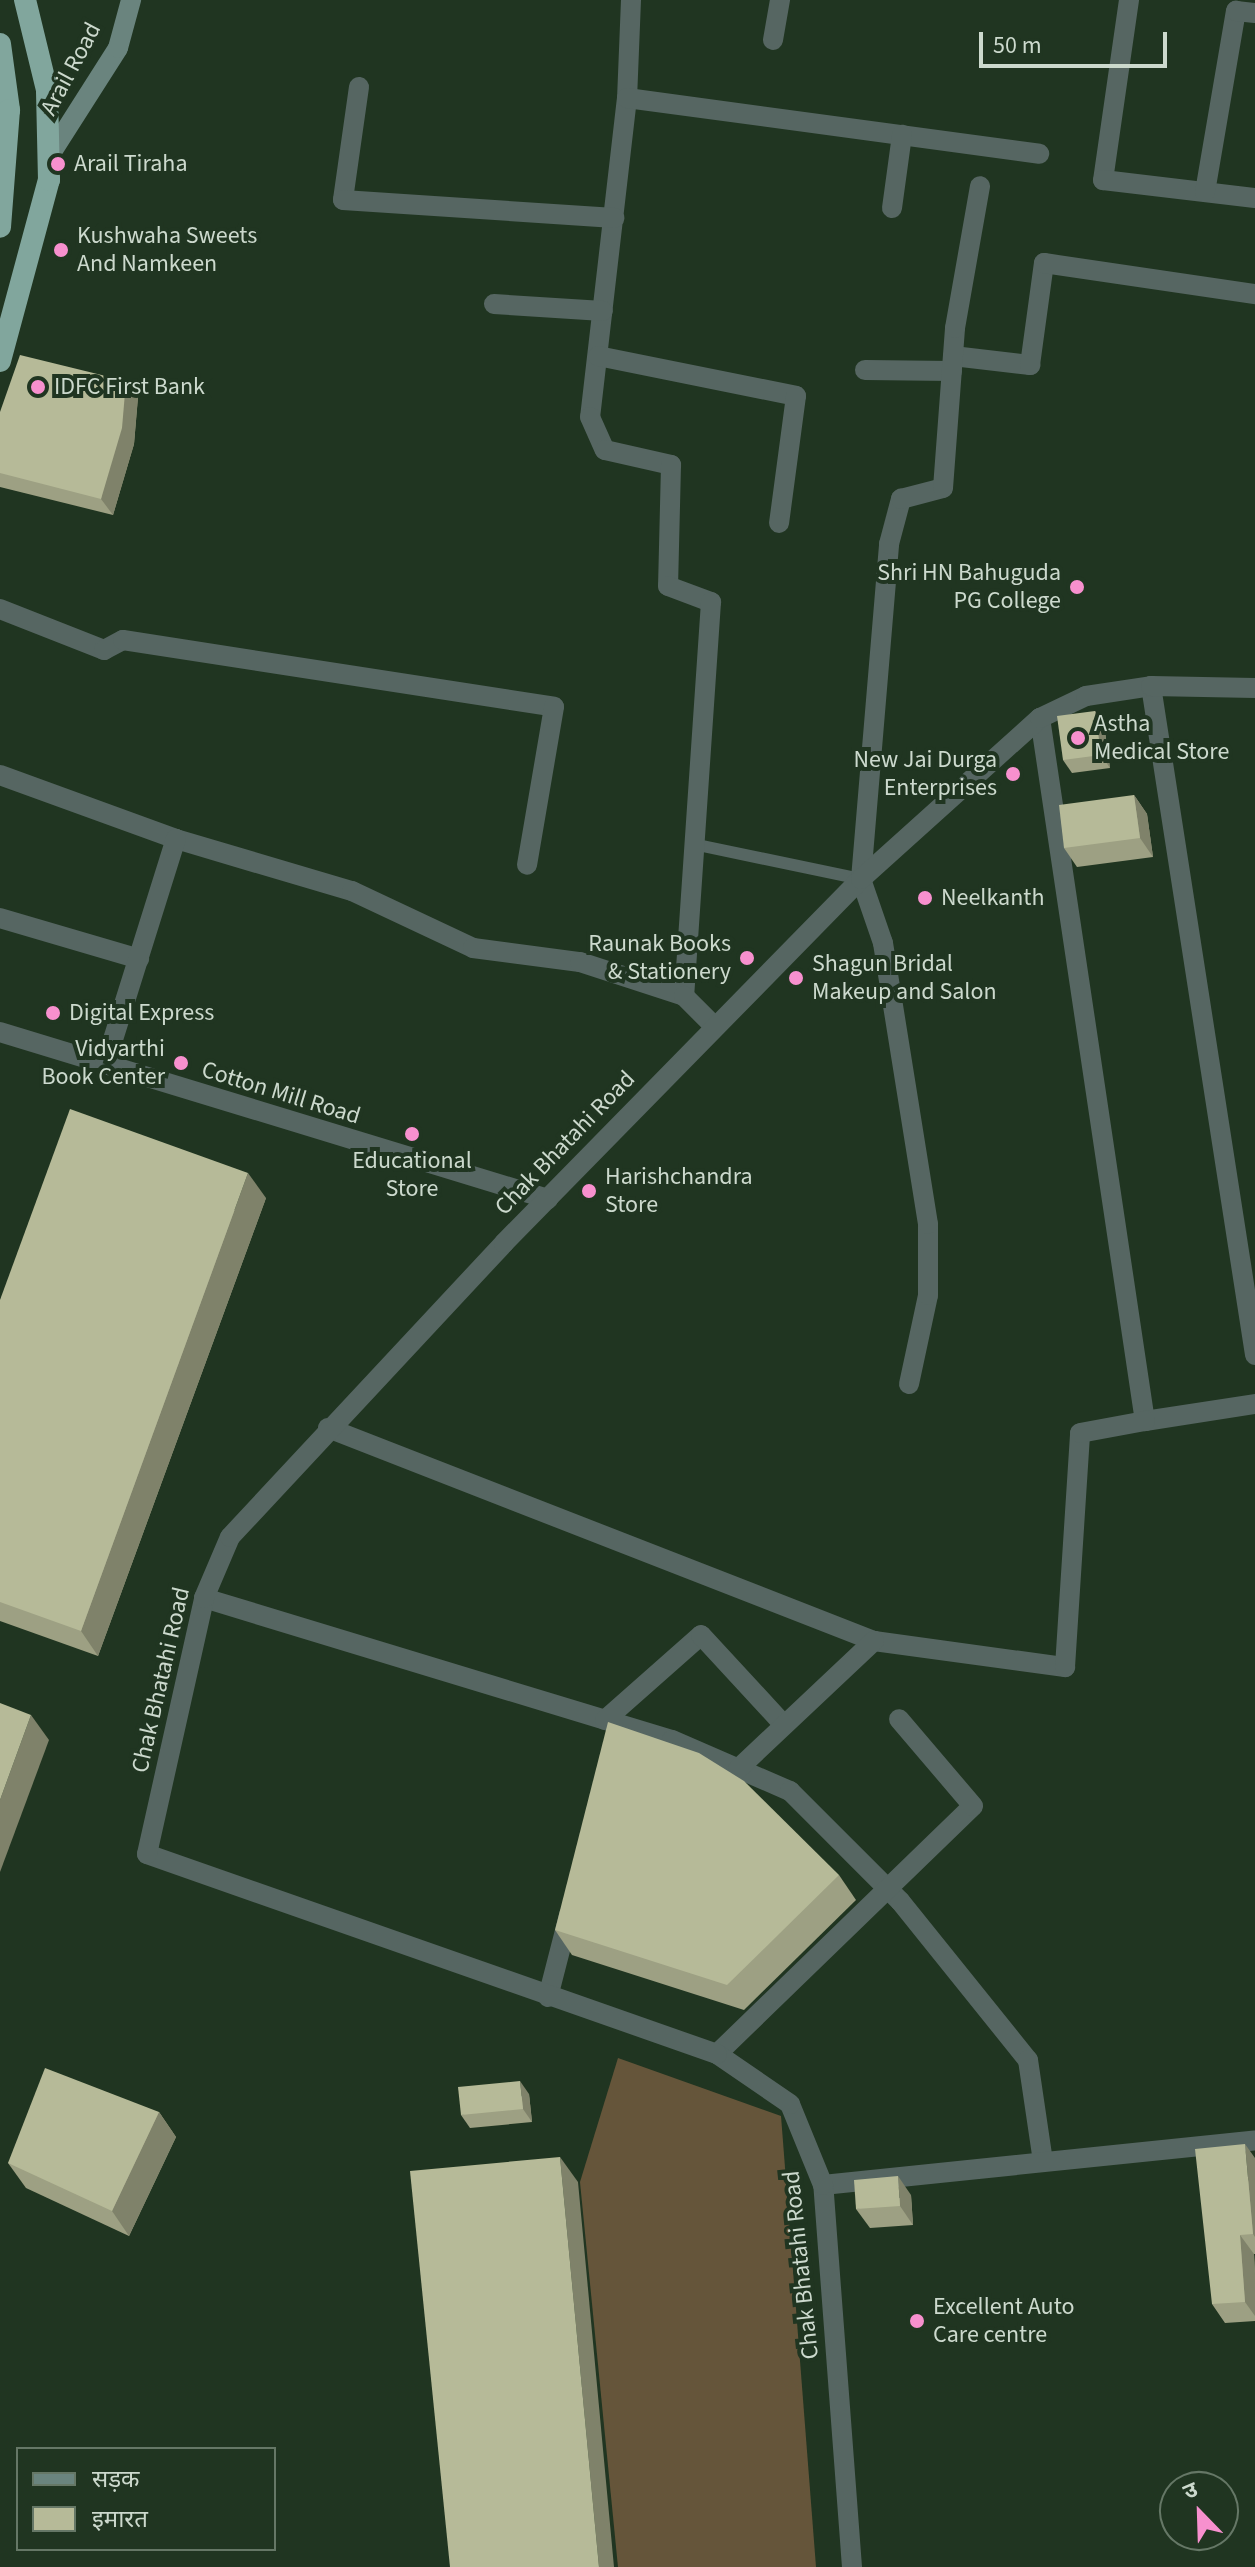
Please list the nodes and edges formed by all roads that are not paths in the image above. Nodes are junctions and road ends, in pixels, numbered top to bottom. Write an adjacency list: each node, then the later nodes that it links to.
1 (25, 0): 13 (highway)
2 (131, 0): 13 (main road, Arail Road)
3 (631, 0): 10 (street)
4 (780, 0): 7 (street)
5 (1129, 0): 15 (street)
6 (1243, 8): 15 (street)
7 (773, 40)
8 (0, 44): 19 (highway)
9 (359, 87): 18 (street)
10 (627, 98): 11 (street); 18 (street)
11 (902, 135): 12 (street); 17 (street)
12 (1039, 154)
13 (48, 158): 24 (highway)
14 (980, 186): 25 (street)
15 (1205, 192): 16 (street)
16 (1255, 198)
17 (892, 208)
18 (614, 218): 22 (street)
19 (0, 227)
20 (1255, 294): 25 (street)
21 (494, 304): 22 (street)
22 (603, 311): 23 (street)
23 (598, 356): 27 (street); 34 (street)
24 (0, 361)
25 (953, 364): 26 (street); 36 (street)
26 (865, 370)
27 (779, 523)
28 (0, 609): 35 (street)
29 (1151, 686): 30 (street, Chak Bhatahi Road); 31 (street, Chak Bhatahi Road); 44 (street)
30 (1255, 688)
31 (1040, 718): 36 (street, Chak Bhatahi Road); 47 (street)
32 (0, 775): 33 (street)
33 (176, 839): 38 (street); 39 (street)
34 (693, 844): 36 (lane); 39 (street)
35 (527, 865)
36 (861, 879): 40 (street, Chak Bhatahi Road); 45 (street)
37 (0, 918): 38 (street)
38 (139, 959): 42 (street)
39 (684, 996): 40 (street)
40 (714, 1026): 43 (street, Chak Bhatahi Road)
41 (0, 1032): 42 (street, Cotton Mill Road)
42 (105, 1065): 43 (street, Cotton Mill Road)
43 (548, 1199): 48 (street, Chak Bhatahi Road)
44 (1255, 1355)
45 (909, 1384)
46 (1255, 1404): 47 (street)
47 (1145, 1421): 50 (street)
48 (328, 1428): 49 (street, Chak Bhatahi Road); 50 (street)
49 (204, 1598): 52 (street); 58 (street, Chak Bhatahi Road)
50 (874, 1641): 53 (street)
51 (899, 1719): 56 (street)
52 (612, 1722): 53 (street); 54 (street); 55 (street)
53 (784, 1725): 55 (street)
54 (611, 1754)
55 (738, 1769): 56 (street)
56 (884, 1884): 59 (street); 61 (street)
57 (576, 1891): 58 (street)
58 (548, 1997): 59 (street, Chak Bhatahi Road)
59 (717, 2054): 62 (street, Chak Bhatahi Road)
60 (1255, 2140): 61 (street)
61 (1043, 2162): 62 (street)
62 (823, 2185): 63 (street, Chak Bhatahi Road)
63 (852, 2567)

